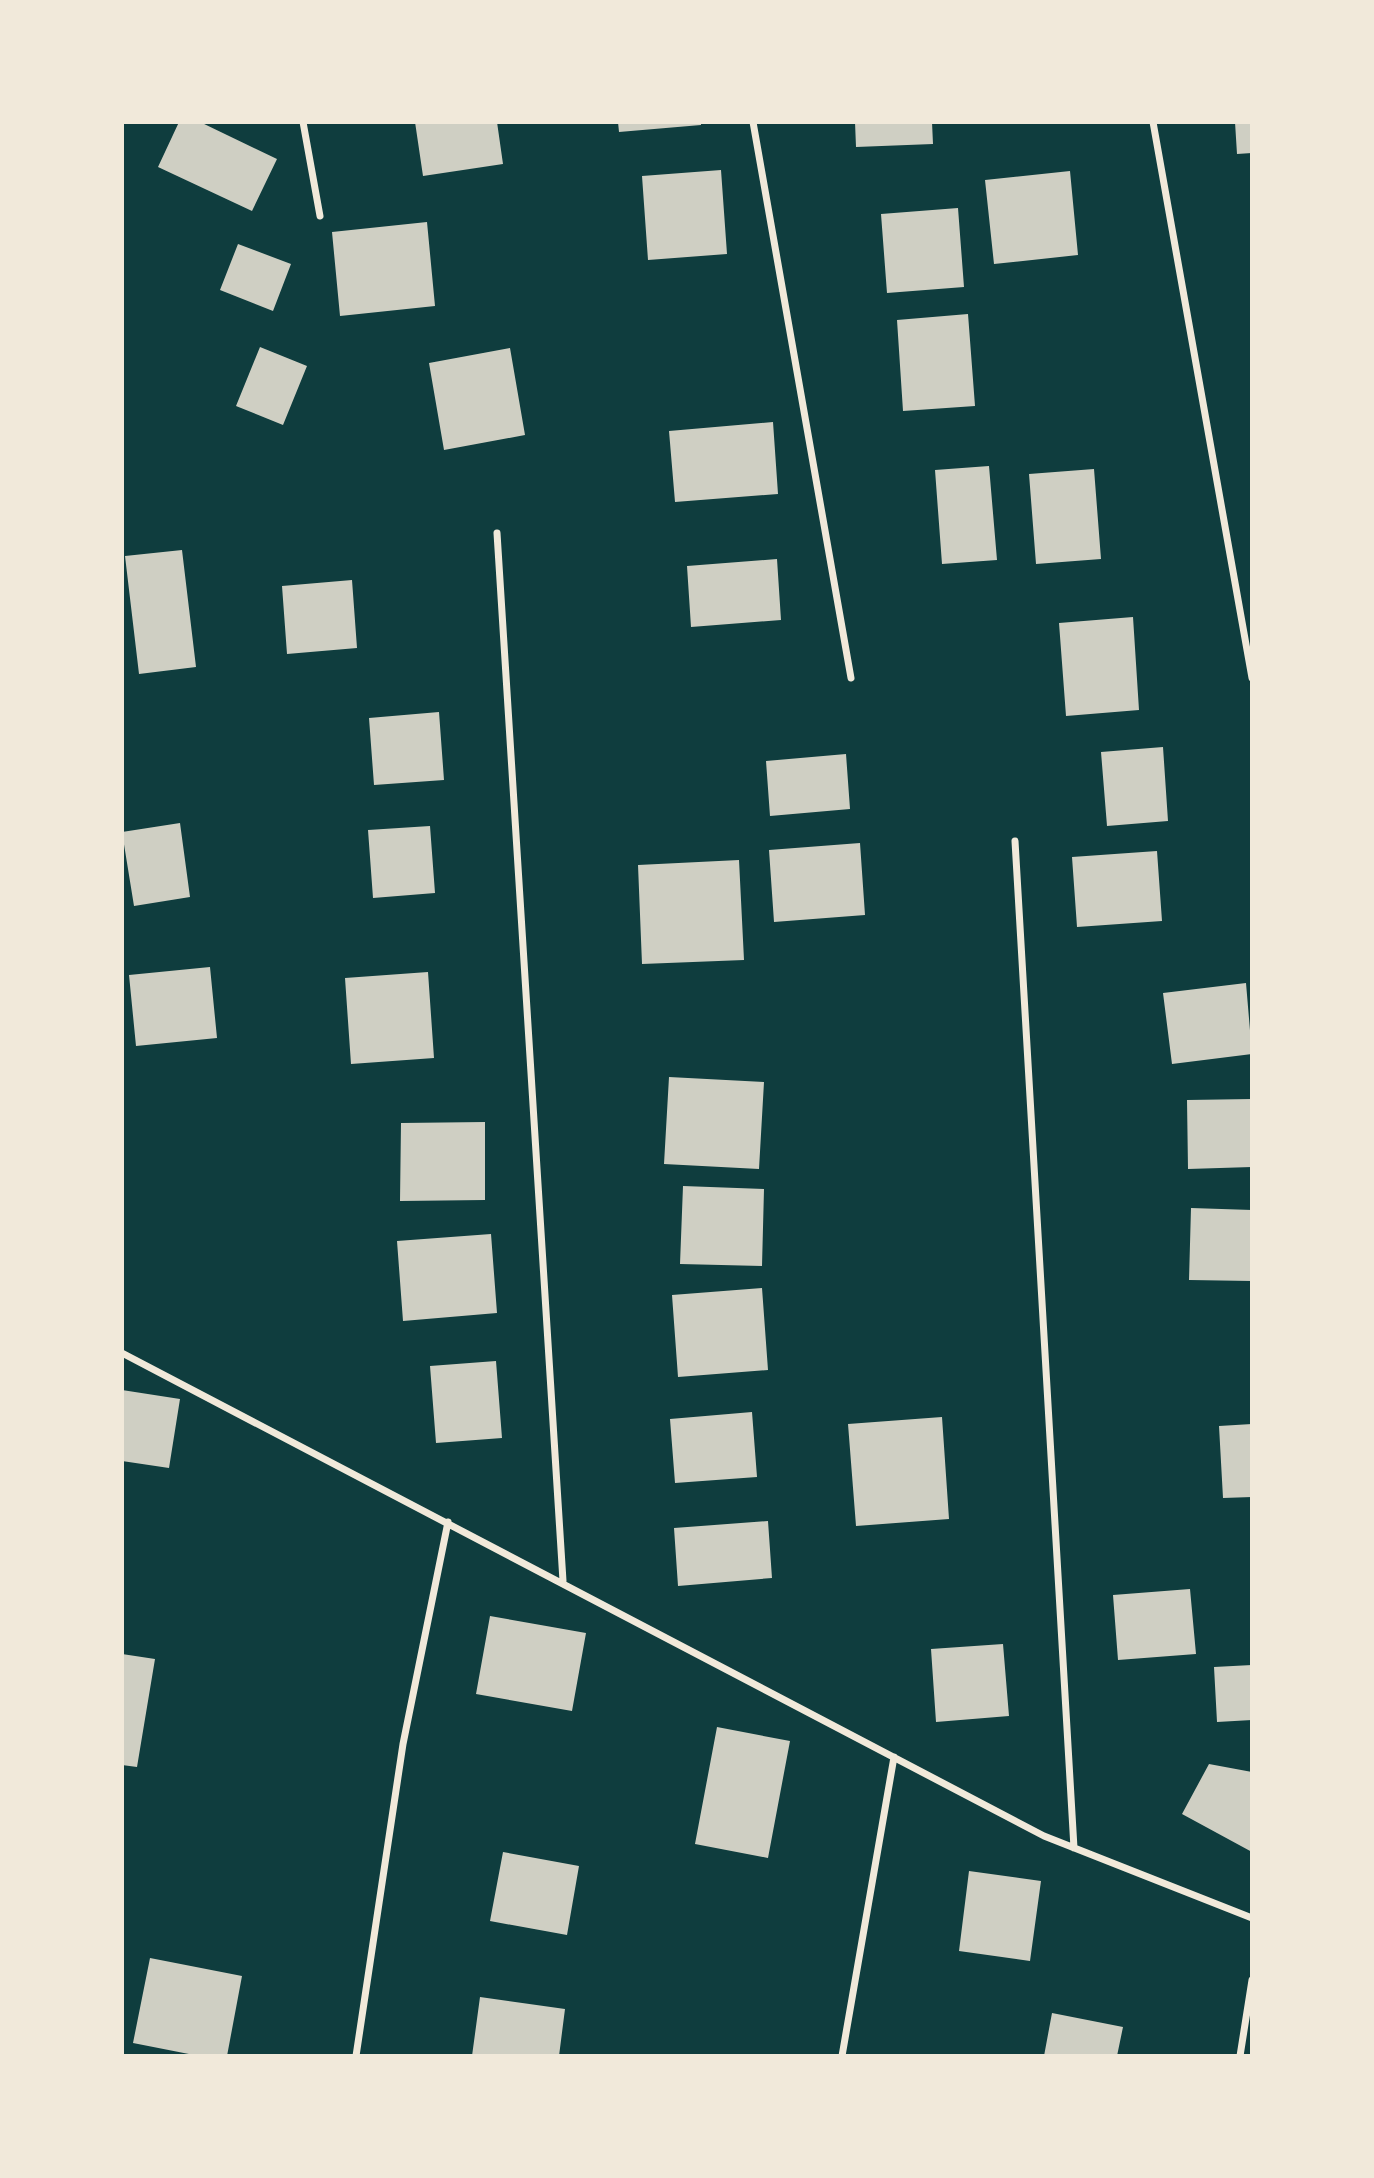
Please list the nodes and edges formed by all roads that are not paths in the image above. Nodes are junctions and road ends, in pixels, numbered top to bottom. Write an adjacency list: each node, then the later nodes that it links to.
1 (303, 122): 4 (street)
2 (753, 122): 6 (street)
3 (1153, 122): 7 (street)
4 (320, 216)
5 (497, 533): 11 (street)
6 (850, 678)
7 (1251, 678)
8 (1015, 841): 13 (street)
9 (122, 1353): 10 (street)
10 (448, 1522): 11 (street); 16 (street)
11 (563, 1581): 12 (street)
12 (894, 1756): 13 (street); 17 (street)
13 (1074, 1848): 14 (street)
14 (1251, 1918)
15 (1251, 1980): 18 (street)
16 (356, 2056)
17 (842, 2056)
18 (1240, 2056)

